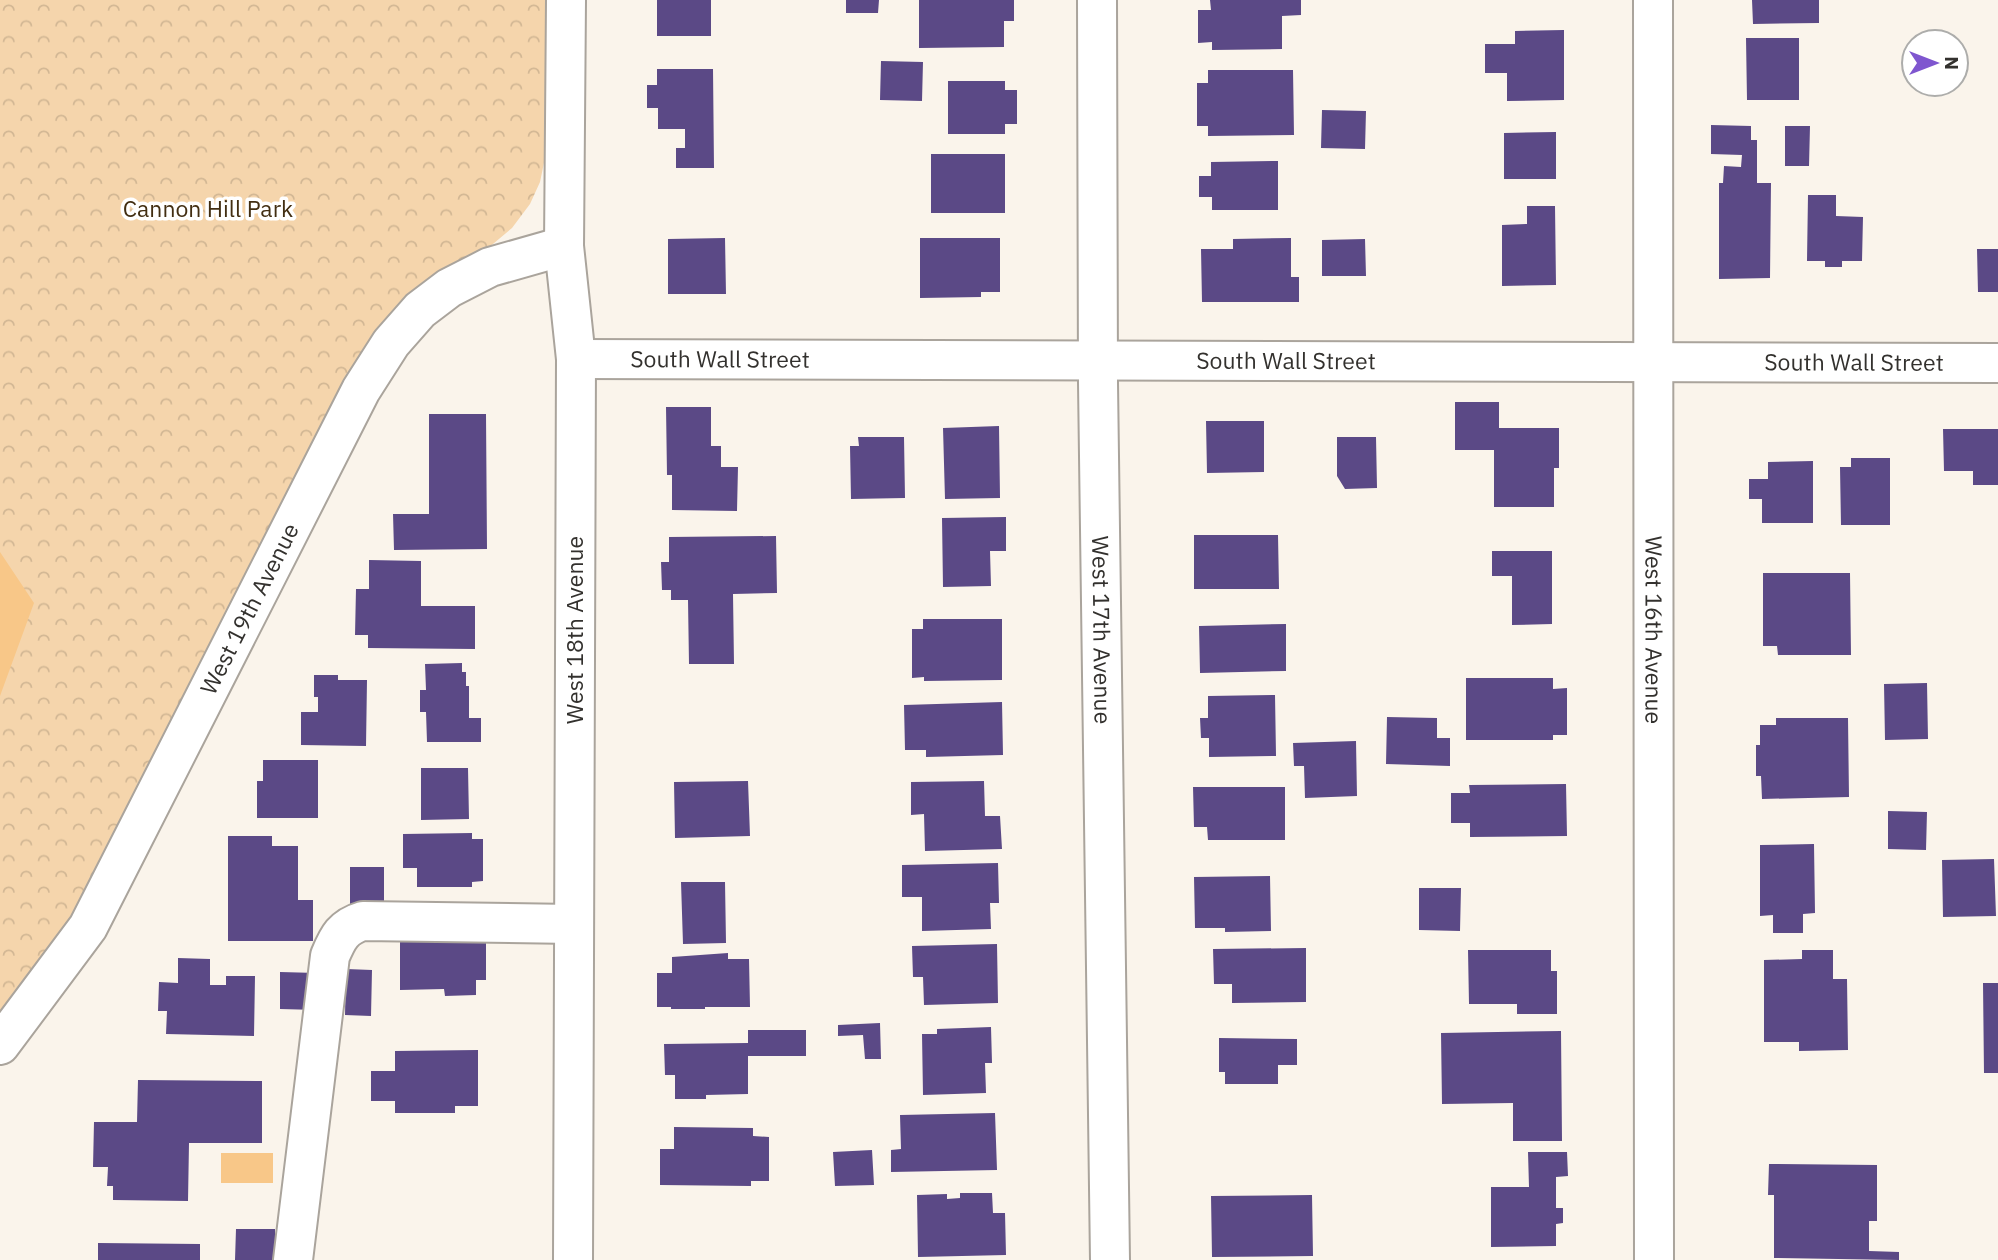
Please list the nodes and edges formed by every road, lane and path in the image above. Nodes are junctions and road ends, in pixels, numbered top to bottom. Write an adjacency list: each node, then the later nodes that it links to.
1 (566, 0): 4 (street, West 18th Avenue)
2 (1097, 0): 6 (street, West 17th Avenue)
3 (1653, 0): 7 (street, West 16th Avenue)
4 (565, 246): 5 (street, West 18th Avenue); 10 (street, West 19th Avenue)
5 (576, 359): 6 (street, South Wall Street); 9 (street, West 18th Avenue)
6 (1098, 359): 7 (street, South Wall Street); 13 (street, West 17th Avenue)
7 (1654, 362): 8 (street, South Wall Street); 14 (street, West 16th Avenue)
8 (1998, 363)
9 (574, 924): 11 (street); 12 (street, West 18th Avenue)
10 (0, 1045)
11 (293, 1260)
12 (573, 1260)
13 (1110, 1260)
14 (1654, 1260)

